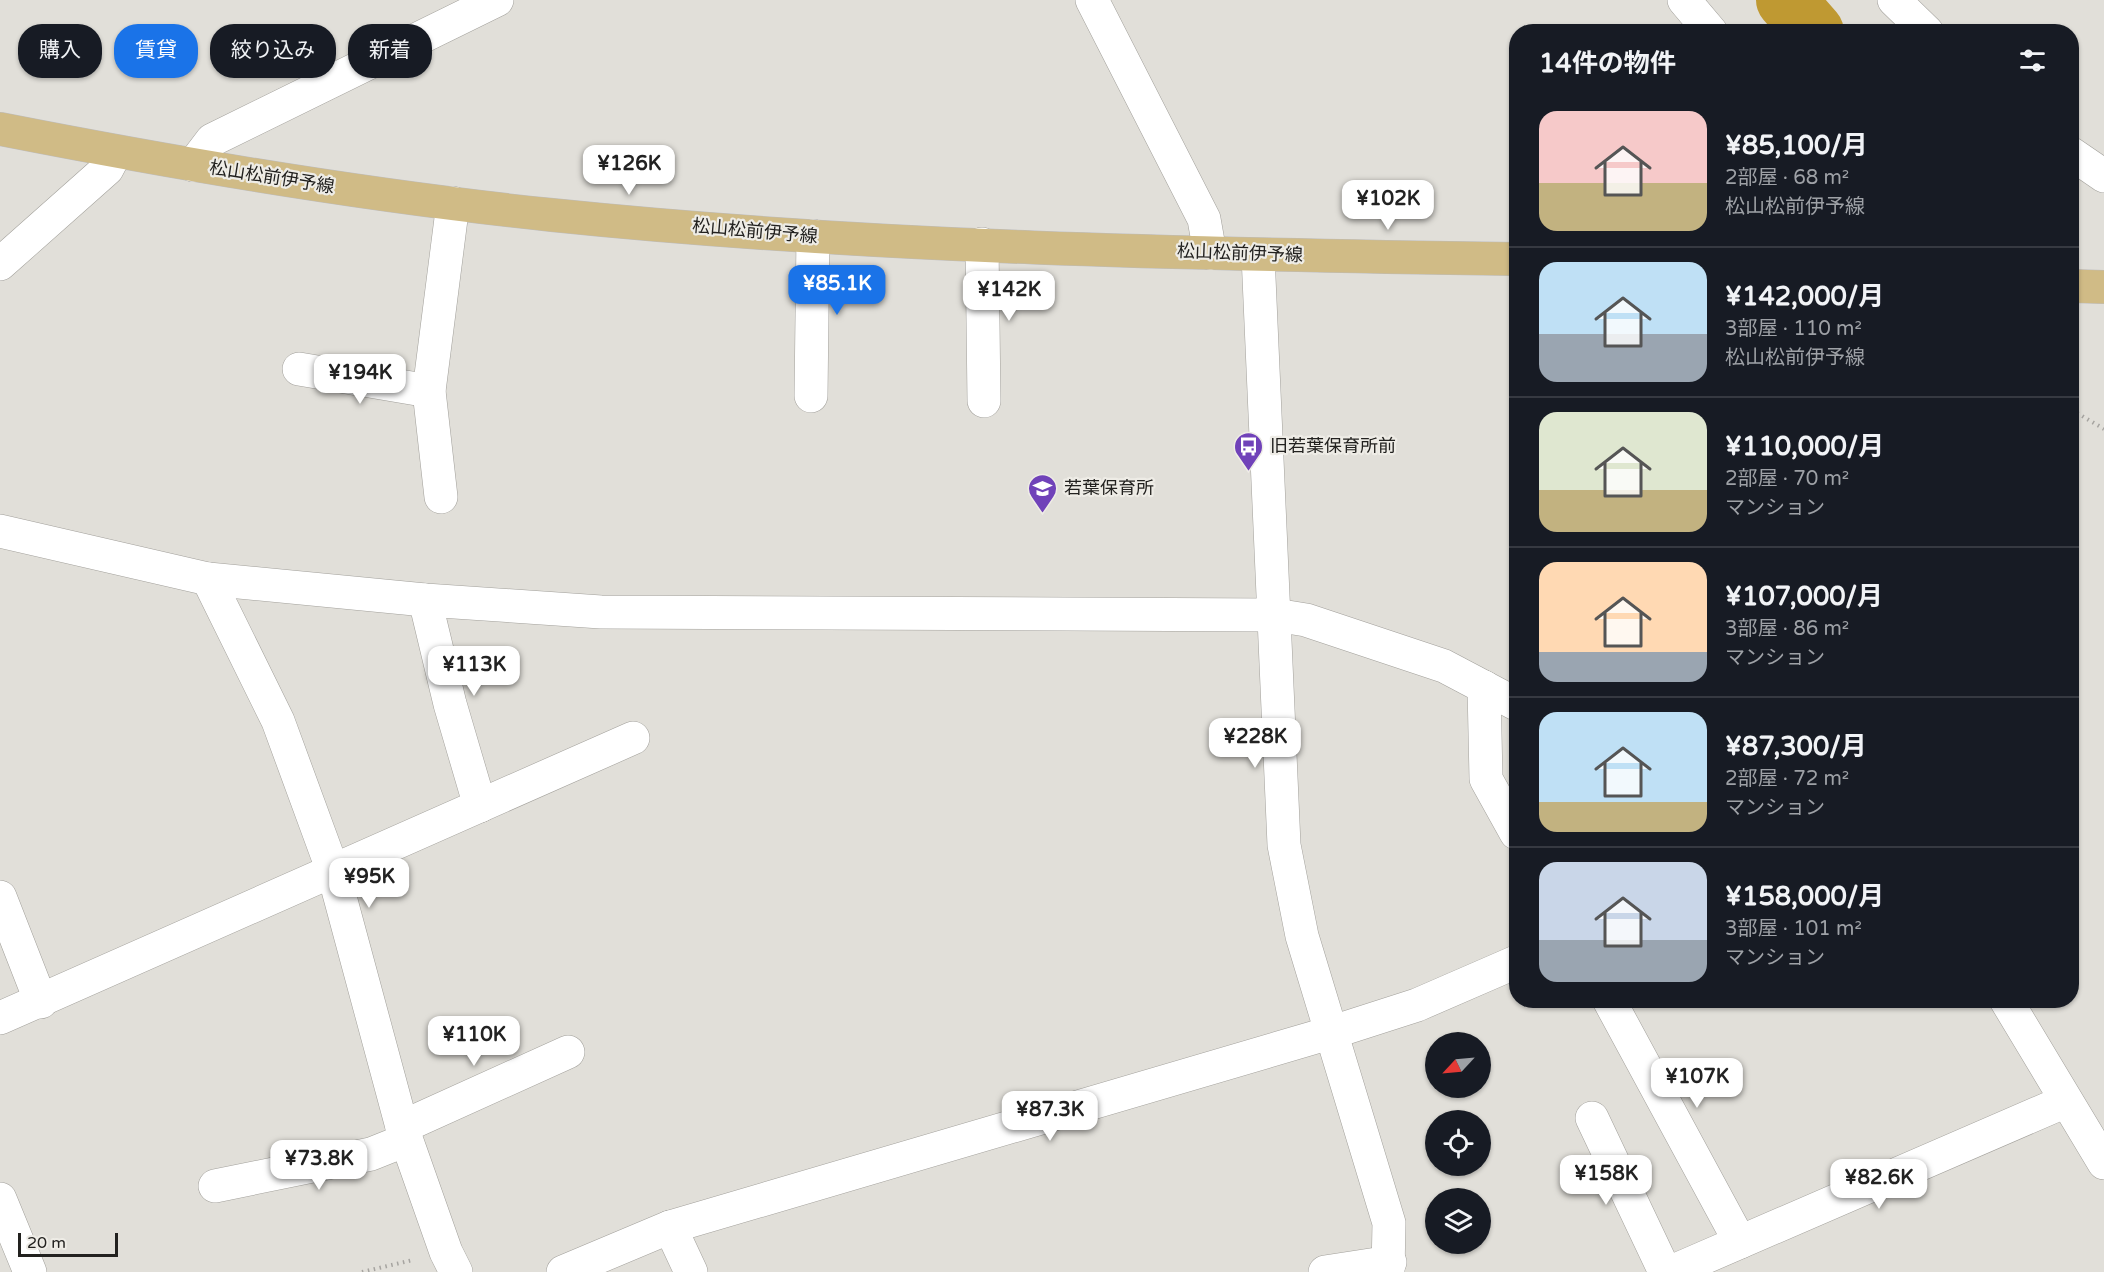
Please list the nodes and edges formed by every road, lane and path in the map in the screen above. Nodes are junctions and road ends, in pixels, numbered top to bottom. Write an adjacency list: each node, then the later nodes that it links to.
1 (497, 0): 10 (street)
2 (1092, 0): 15 (street)
3 (1684, 0): 5 (street)
4 (1894, 0): 6 (street)
5 (1704, 24)
6 (1919, 24)
7 (0, 129): 8 (main road, 松山松前伊予線)
8 (116, 152): 10 (main road, 松山松前伊予線); 18 (street)
9 (2079, 159): 11 (street)
10 (194, 165): 12 (main road, 松山松前伊予線)
11 (2104, 176)
12 (453, 203): 13 (main road, 松山松前伊予線); 22 (street)
13 (813, 236): 14 (main road, 松山松前伊予線); 23 (street)
14 (982, 244): 15 (main road, 松山松前伊予線); 24 (street)
15 (1210, 253): 16 (main road, 松山松前伊予線)
16 (1258, 255): 17 (main road, 松山松前伊予線); 31 (street)
17 (1509, 259)
18 (0, 264)
19 (2079, 286): 20 (main road)
20 (2104, 287)
21 (299, 369): 22 (street)
22 (429, 391): 27 (street)
23 (811, 396)
24 (984, 401)
25 (2079, 414): 26 (path)
26 (2104, 429)
27 (441, 497)
28 (0, 531): 29 (street)
29 (208, 579): 30 (street); 37 (street)
30 (425, 600): 31 (street); 35 (street)
31 (1275, 615): 32 (street); 44 (street)
32 (1484, 687): 33 (street); 36 (street)
33 (1509, 700)
34 (633, 738): 35 (street)
35 (480, 806): 37 (street)
36 (1509, 820)
37 (333, 871): 40 (street); 48 (street)
38 (0, 897): 40 (street)
39 (1509, 965): 44 (street)
40 (41, 1002): 43 (street)
41 (1614, 1008): 53 (street)
42 (2011, 1008): 46 (street)
43 (0, 1018)
44 (1333, 1032): 52 (street); 55 (street)
45 (568, 1052): 48 (street)
46 (2066, 1101): 49 (street); 53 (street)
47 (1592, 1118): 61 (street)
48 (404, 1133): 50 (street); 54 (street)
49 (2104, 1163)
50 (215, 1186)
51 (0, 1199): 56 (street)
52 (670, 1227): 58 (street); 59 (street)
53 (1740, 1242): 62 (street)
54 (451, 1262): 57 (path)
55 (1389, 1267): 60 (street)
56 (30, 1272)
57 (362, 1272)
58 (563, 1272)
59 (691, 1272)
60 (1325, 1272)
61 (1665, 1272)
62 (1671, 1272)

